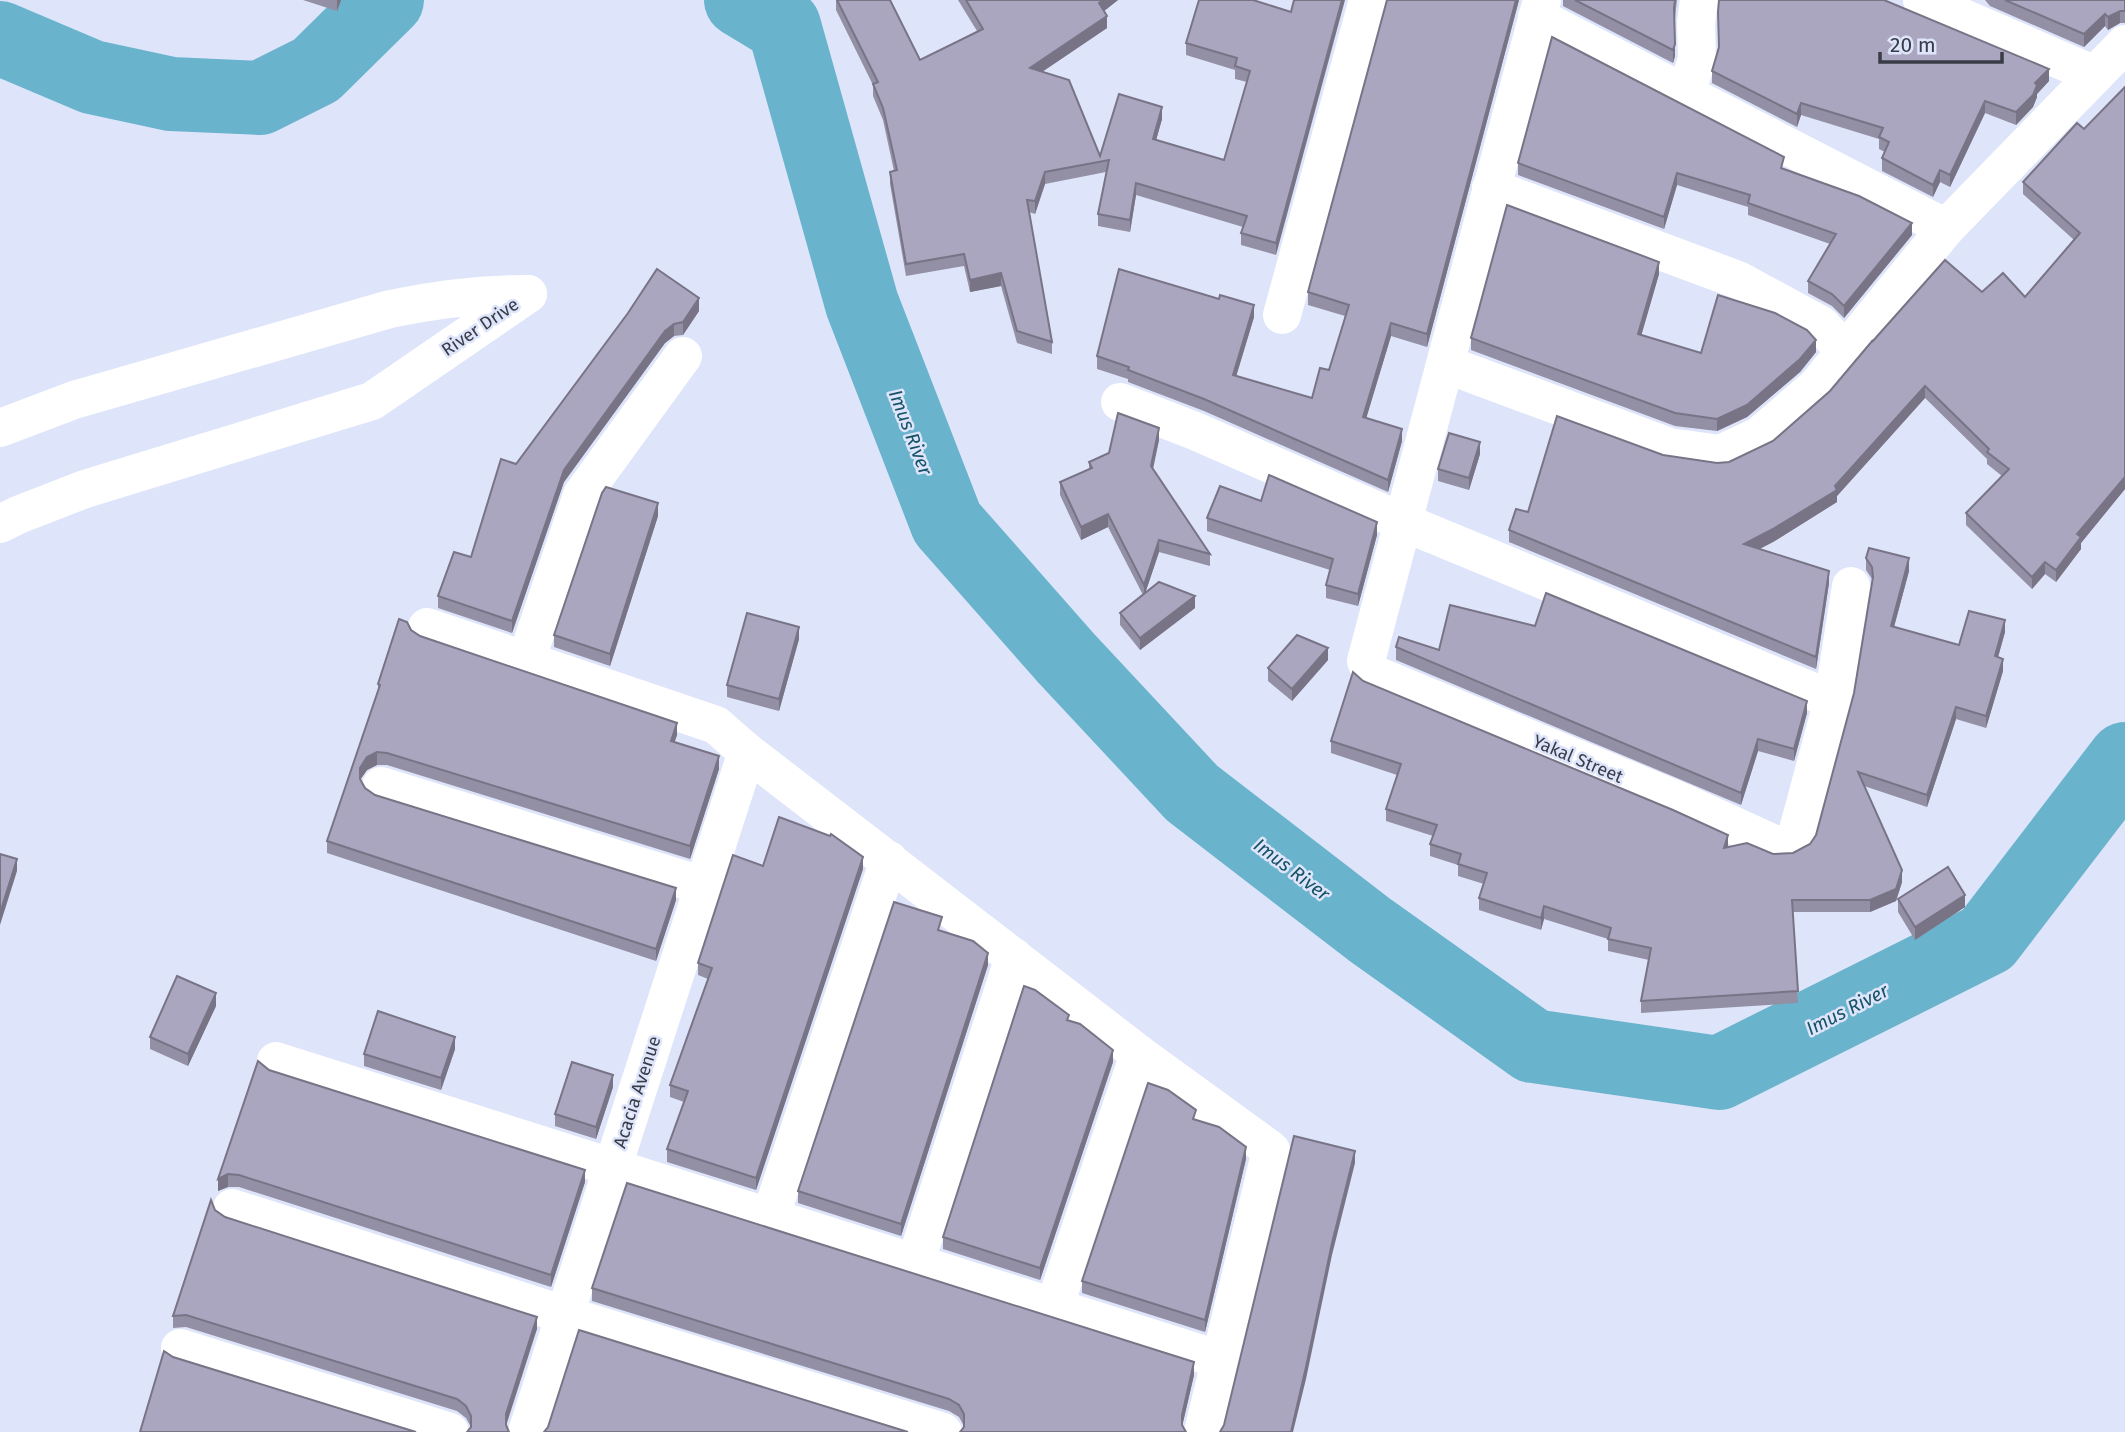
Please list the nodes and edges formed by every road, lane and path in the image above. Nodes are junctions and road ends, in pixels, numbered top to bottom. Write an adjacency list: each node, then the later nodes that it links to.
1 (1368, 0): 10 (street)
2 (1699, 0): 7 (street)
3 (1922, 0): 6 (street)
4 (1539, 8): 7 (street); 8 (street)
5 (2125, 44): 6 (street)
6 (2095, 75): 9 (street)
7 (1686, 94): 9 (street)
8 (1491, 188): 11 (street); 13 (street)
9 (1947, 228): 11 (street)
10 (1282, 315)
11 (1846, 352): 13 (street)
12 (683, 356): 20 (street)
13 (1445, 364): 16 (street)
14 (1120, 402): 16 (street)
15 (0, 428): 17 (street, River Drive)
16 (1403, 522): 21 (street); 21 (street, Yakal Street)
17 (0, 524)
18 (1851, 586): 21 (street)
19 (427, 627): 20 (street)
20 (526, 661): 22 (street)
21 (1833, 700)
22 (747, 752): 24 (street); 25 (street, Acacia Avenue)
23 (381, 786): 25 (street)
24 (889, 860): 26 (street); 31 (street)
25 (704, 886): 29 (street, Acacia Avenue)
26 (1014, 957): 27 (street); 32 (street)
27 (1139, 1054): 33 (street); 36 (street)
28 (276, 1061): 29 (street)
29 (612, 1168): 31 (street); 34 (street, Acacia Avenue)
30 (232, 1208): 34 (street)
31 (770, 1218): 32 (street)
32 (915, 1264): 33 (street)
33 (1054, 1308): 36 (street)
34 (565, 1315): 38 (street, Acacia Avenue); 39 (street)
35 (180, 1348): 37 (street)
36 (1221, 1360): 40 (street)
37 (450, 1432)
38 (527, 1432)
39 (943, 1432)
40 (1203, 1432)

